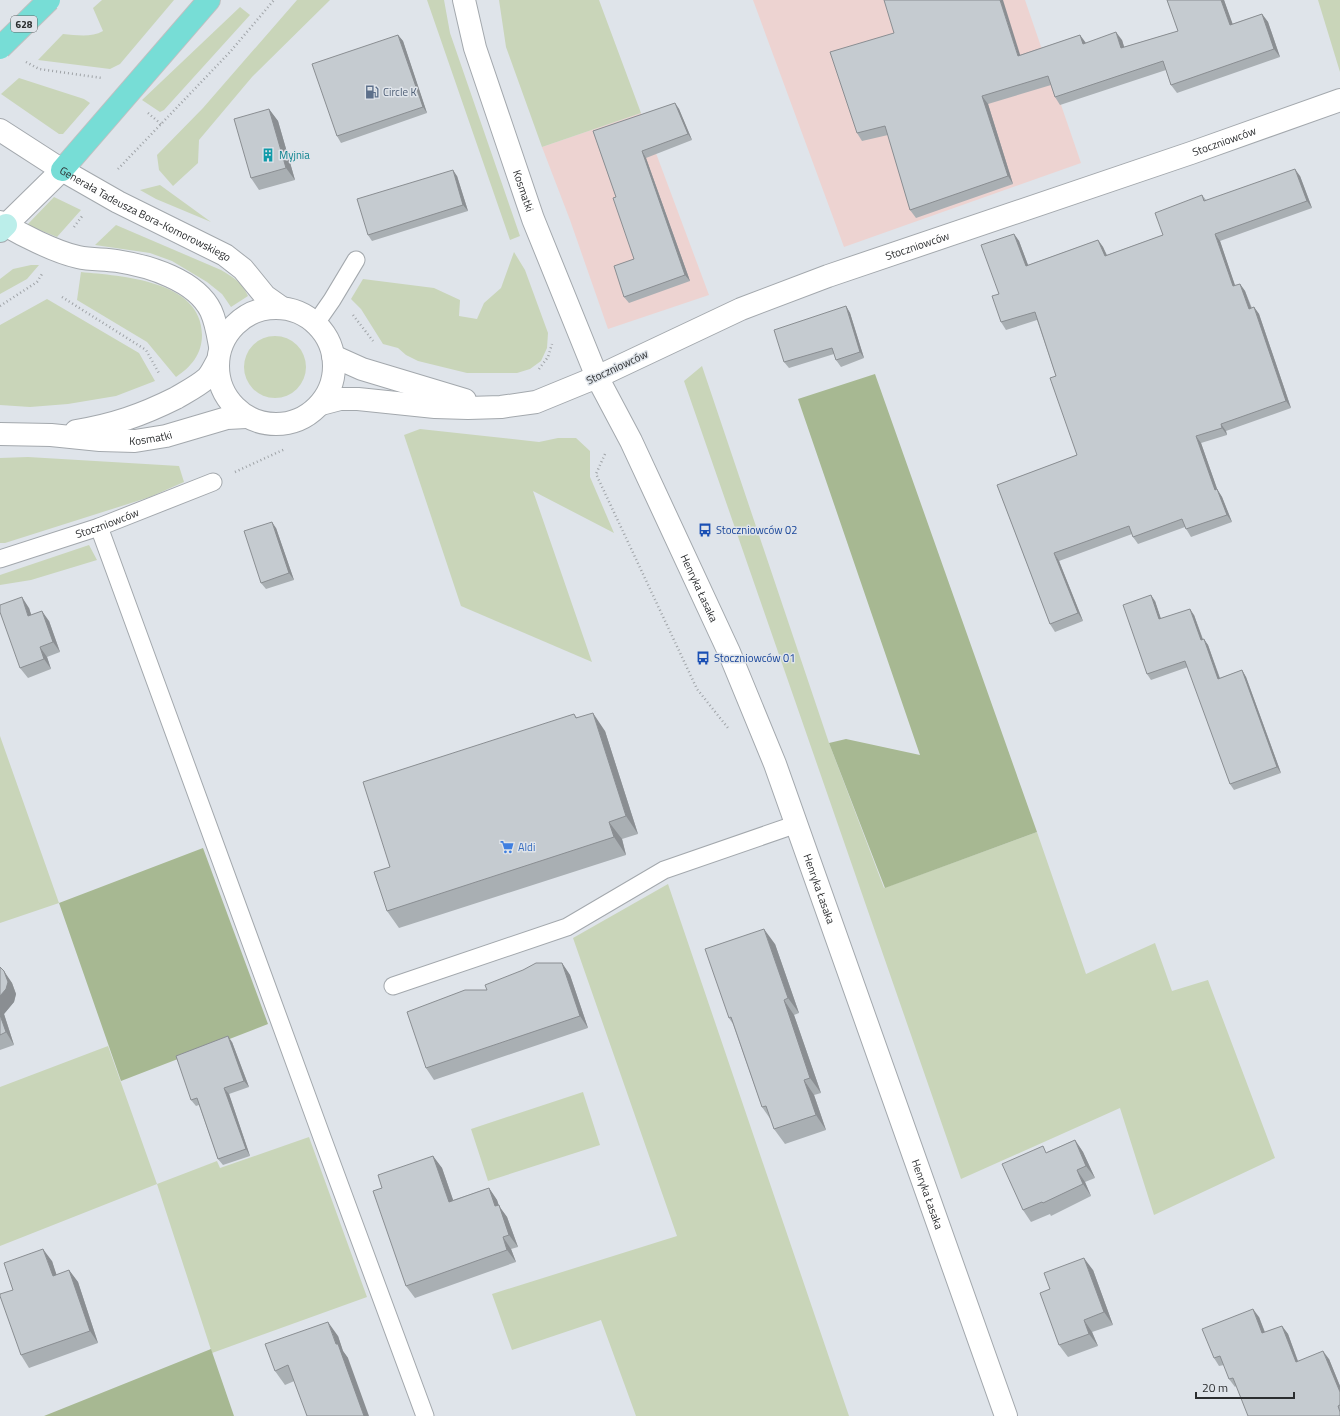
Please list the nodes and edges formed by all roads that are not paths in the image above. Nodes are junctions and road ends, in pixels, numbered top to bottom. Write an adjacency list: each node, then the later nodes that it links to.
1 (49, 0): 4 (main road, 628, bridge)
2 (208, 0): 7 (main road)
3 (464, 0): 14 (street, Kosmatki)
4 (0, 48)
5 (1340, 100): 14 (street, Stoczniowców)
6 (0, 130): 7 (street, Generała Tadeusza Bora-Komorowskiego)
7 (62, 170): 8 (street); 10 (street, Generała Tadeusza Bora-Komorowskiego)
8 (2, 226): 12 (street)
9 (356, 260): 11 (lane)
10 (282, 308): 11 (street); 12 (street)
11 (316, 324): 13 (street)
12 (219, 354): 17 (street); 19 (street, Kosmatki)
13 (333, 356): 15 (street); 16 (street, Stoczniowców)
14 (597, 377): 16 (street, Stoczniowców); 23 (street, Henryka Łasaka)
15 (321, 404): 16 (street, Stoczniowców); 17 (street)
16 (501, 407)
17 (246, 417): 19 (street, Kosmatki)
18 (0, 434): 19 (street, Kosmatki)
19 (51, 435)
20 (213, 482): 21 (lane, Stoczniowców)
21 (99, 527): 22 (lane, Stoczniowców); 25 (lane)
22 (0, 559)
23 (797, 824): 24 (lane); 26 (street, Henryka Łasaka)
24 (393, 986)
25 (425, 1416)
26 (1006, 1416)

